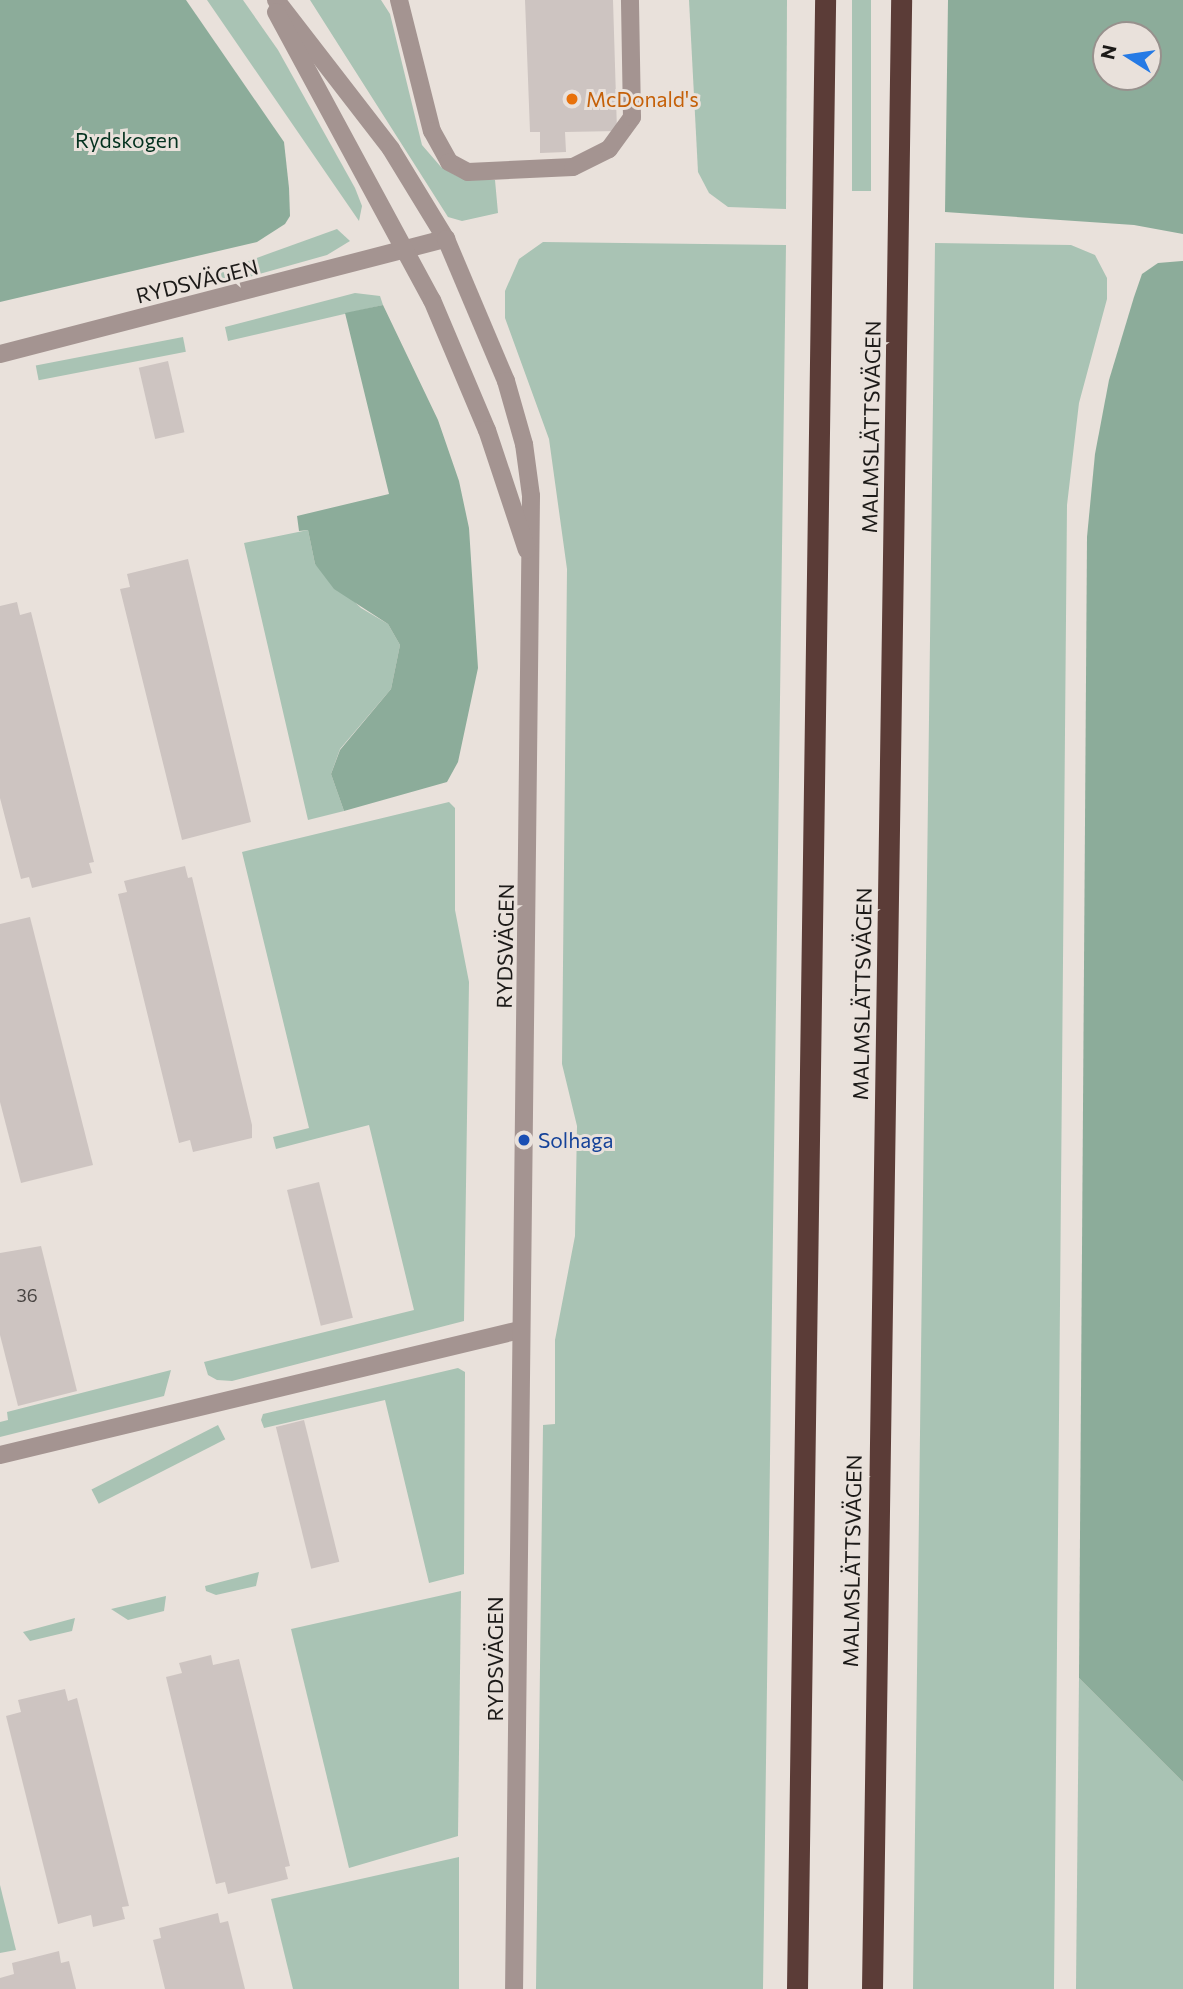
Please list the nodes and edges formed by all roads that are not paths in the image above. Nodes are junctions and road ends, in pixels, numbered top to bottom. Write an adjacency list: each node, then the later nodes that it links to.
1 (270, 0): 8 (street, RYDSVÄGEN)
2 (276, 0): 7 (street, RYDSVÄGEN)
3 (398, 0): 4 (street)
4 (630, 0)
5 (825, 0): 14 (highway)
6 (901, 0): 15 (highway, MALMSLÄTTSVÄGEN)
7 (446, 239): 8 (street, RYDSVÄGEN); 10 (street, RYDSVÄGEN)
8 (404, 252): 9 (street, RYDSVÄGEN); 10 (street, RYDSVÄGEN)
9 (0, 354)
10 (532, 562): 11 (street, RYDSVÄGEN)
11 (520, 1330): 12 (street); 13 (street, RYDSVÄGEN)
12 (0, 1455)
13 (514, 1989)
14 (797, 1989)
15 (872, 1989)

